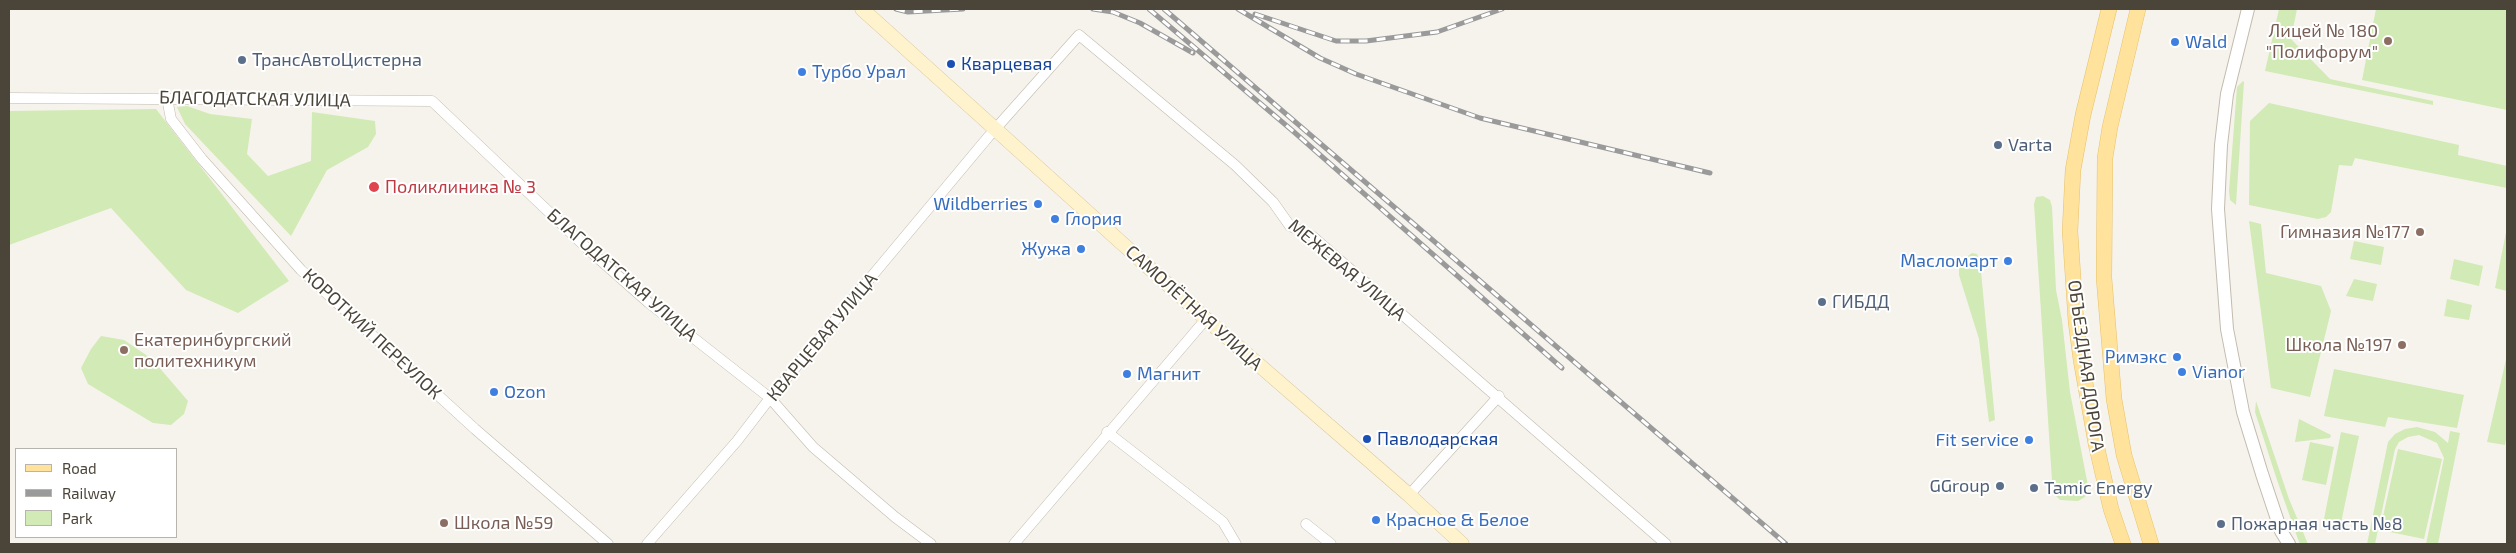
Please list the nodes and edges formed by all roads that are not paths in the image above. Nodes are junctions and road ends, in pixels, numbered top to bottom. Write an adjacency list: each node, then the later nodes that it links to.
1 (862, 9): 7 (main road, САМОЛЁТНАЯ УЛИЦА)
2 (2109, 9): 22 (main road, ОБЪЕЗДНАЯ ДОРОГА)
3 (2138, 9): 23 (main road, ОБЪЕЗДНАЯ ДОРОГА)
4 (2248, 9): 24 (street)
5 (9, 98): 6 (street, БЛАГОДАТСКАЯ УЛИЦА)
6 (167, 98): 10 (street, БЛАГОДАТСКАЯ УЛИЦА); 14 (street, КОРОТКИЙ ПЕРЕУЛОК)
7 (996, 128): 8 (main road, САМОЛЁТНАЯ УЛИЦА); 9 (street, МЕЖЕВАЯ УЛИЦА); 10 (street, КВАРЦЕВАЯ УЛИЦА)
8 (1206, 319): 11 (street); 12 (main road, САМОЛЁТНАЯ УЛИЦА)
9 (1499, 396): 12 (street); 21 (street, МЕЖЕВАЯ УЛИЦА)
10 (770, 398): 15 (street, КВАРЦЕВАЯ УЛИЦА); 16 (street, БЛАГОДАТСКАЯ УЛИЦА)
11 (1107, 432): 17 (street); 18 (street)
12 (1409, 495): 20 (main road, САМОЛЁТНАЯ УЛИЦА)
13 (1306, 524): 19 (street)
14 (608, 544)
15 (647, 544)
16 (931, 544)
17 (1014, 544)
18 (1236, 544)
19 (1331, 544)
20 (1462, 544)
21 (1666, 544)
22 (2123, 544)
23 (2151, 544)
24 (2289, 544)

